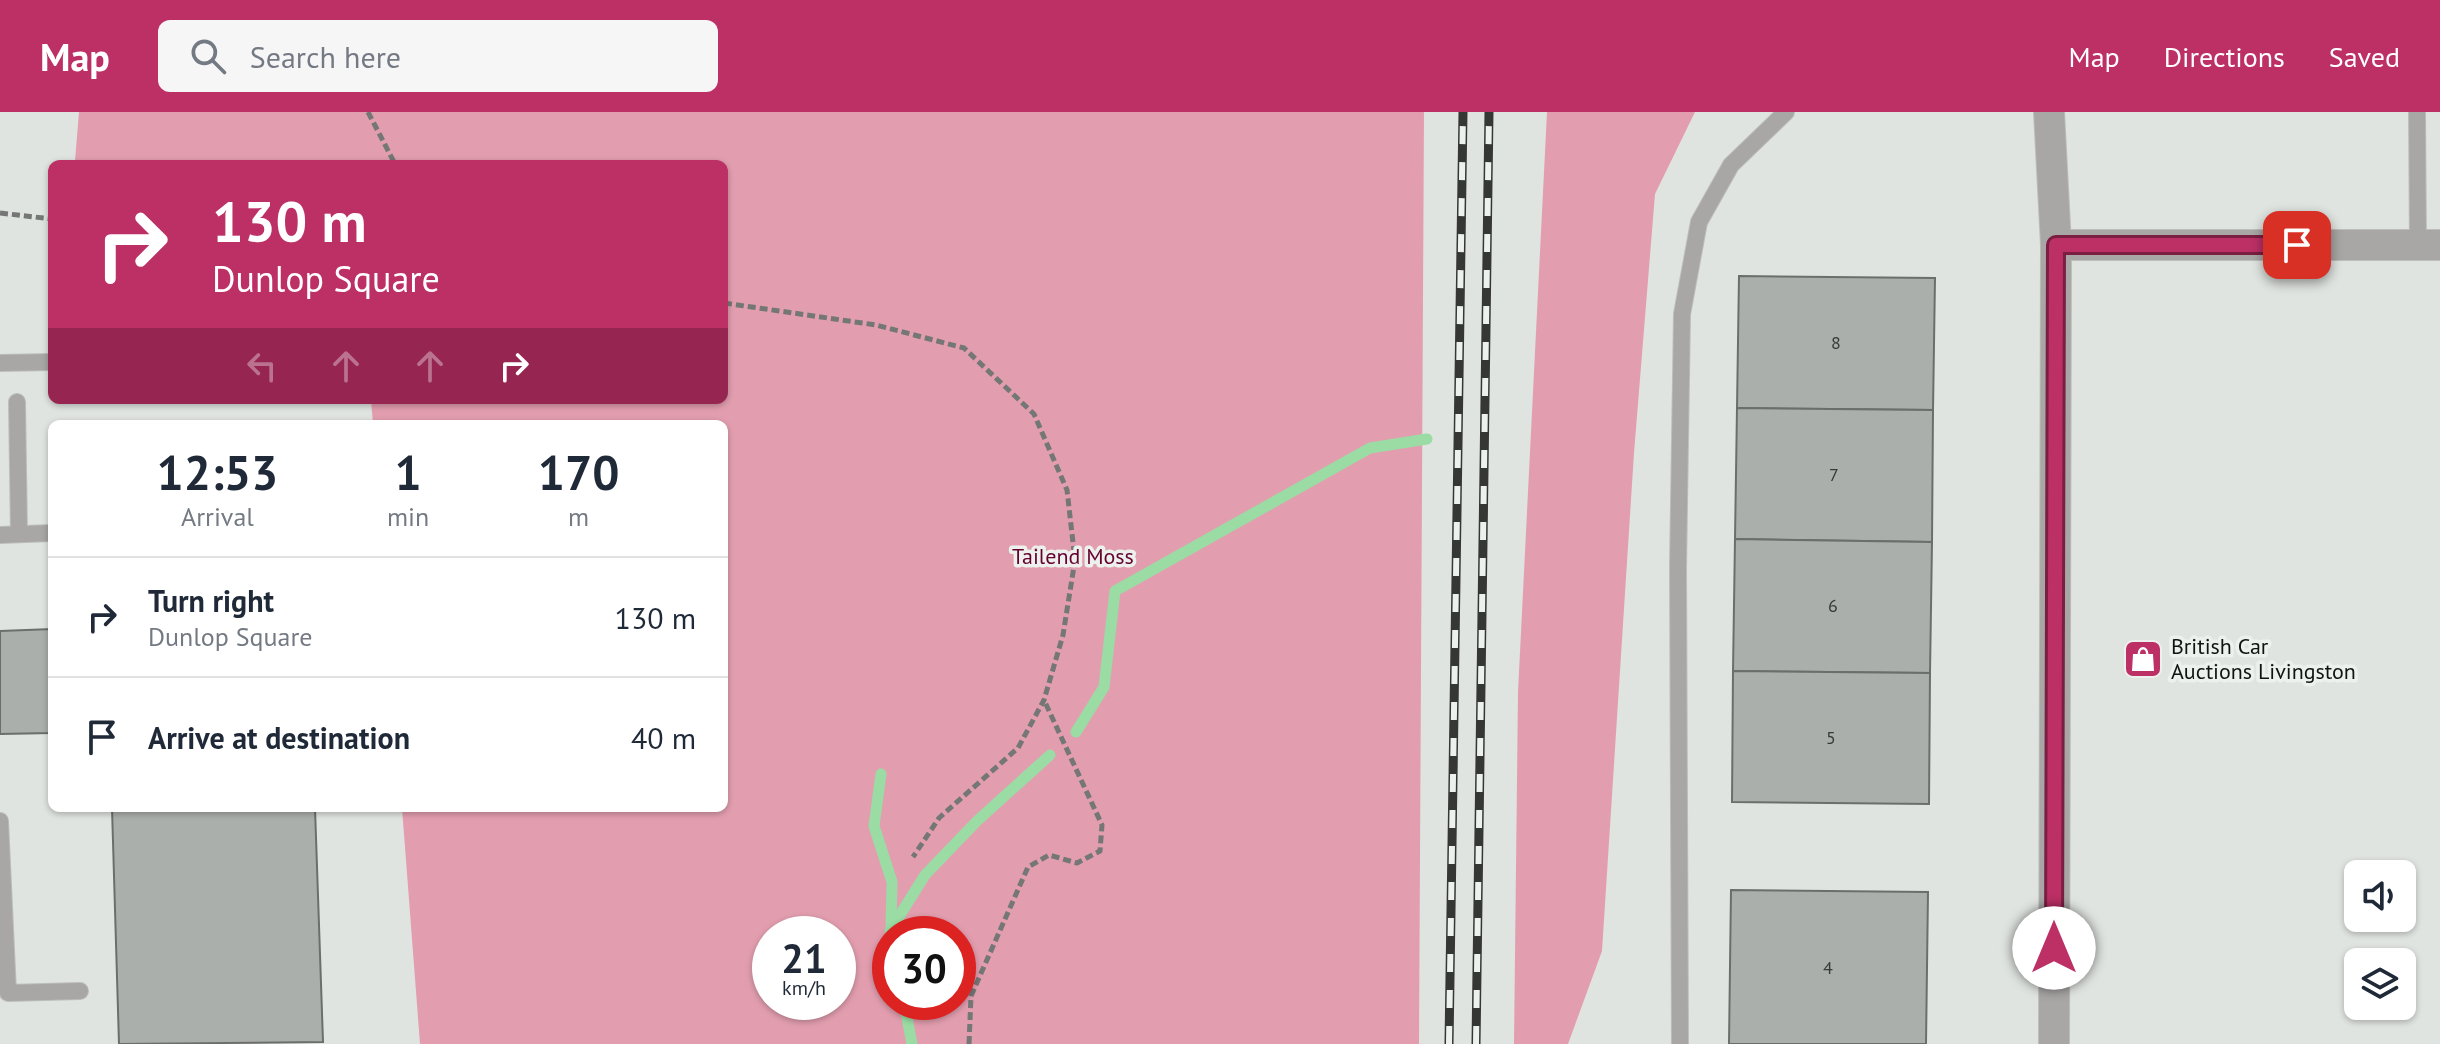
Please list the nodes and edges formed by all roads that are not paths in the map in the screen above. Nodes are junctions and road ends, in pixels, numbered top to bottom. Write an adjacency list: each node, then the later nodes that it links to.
1 (1786, 112): 14 (lane)
2 (2049, 112): 4 (street)
3 (2417, 112): 5 (lane)
4 (2056, 245): 5 (street); 15 (street)
5 (2429, 245)
6 (48, 362): 7 (lane)
7 (0, 363)
8 (17, 402): 10 (lane)
9 (48, 533): 10 (lane)
10 (19, 534): 11 (lane)
11 (0, 535)
12 (0, 821): 13 (lane)
13 (80, 991)
14 (1680, 1044)
15 (2054, 1044)

